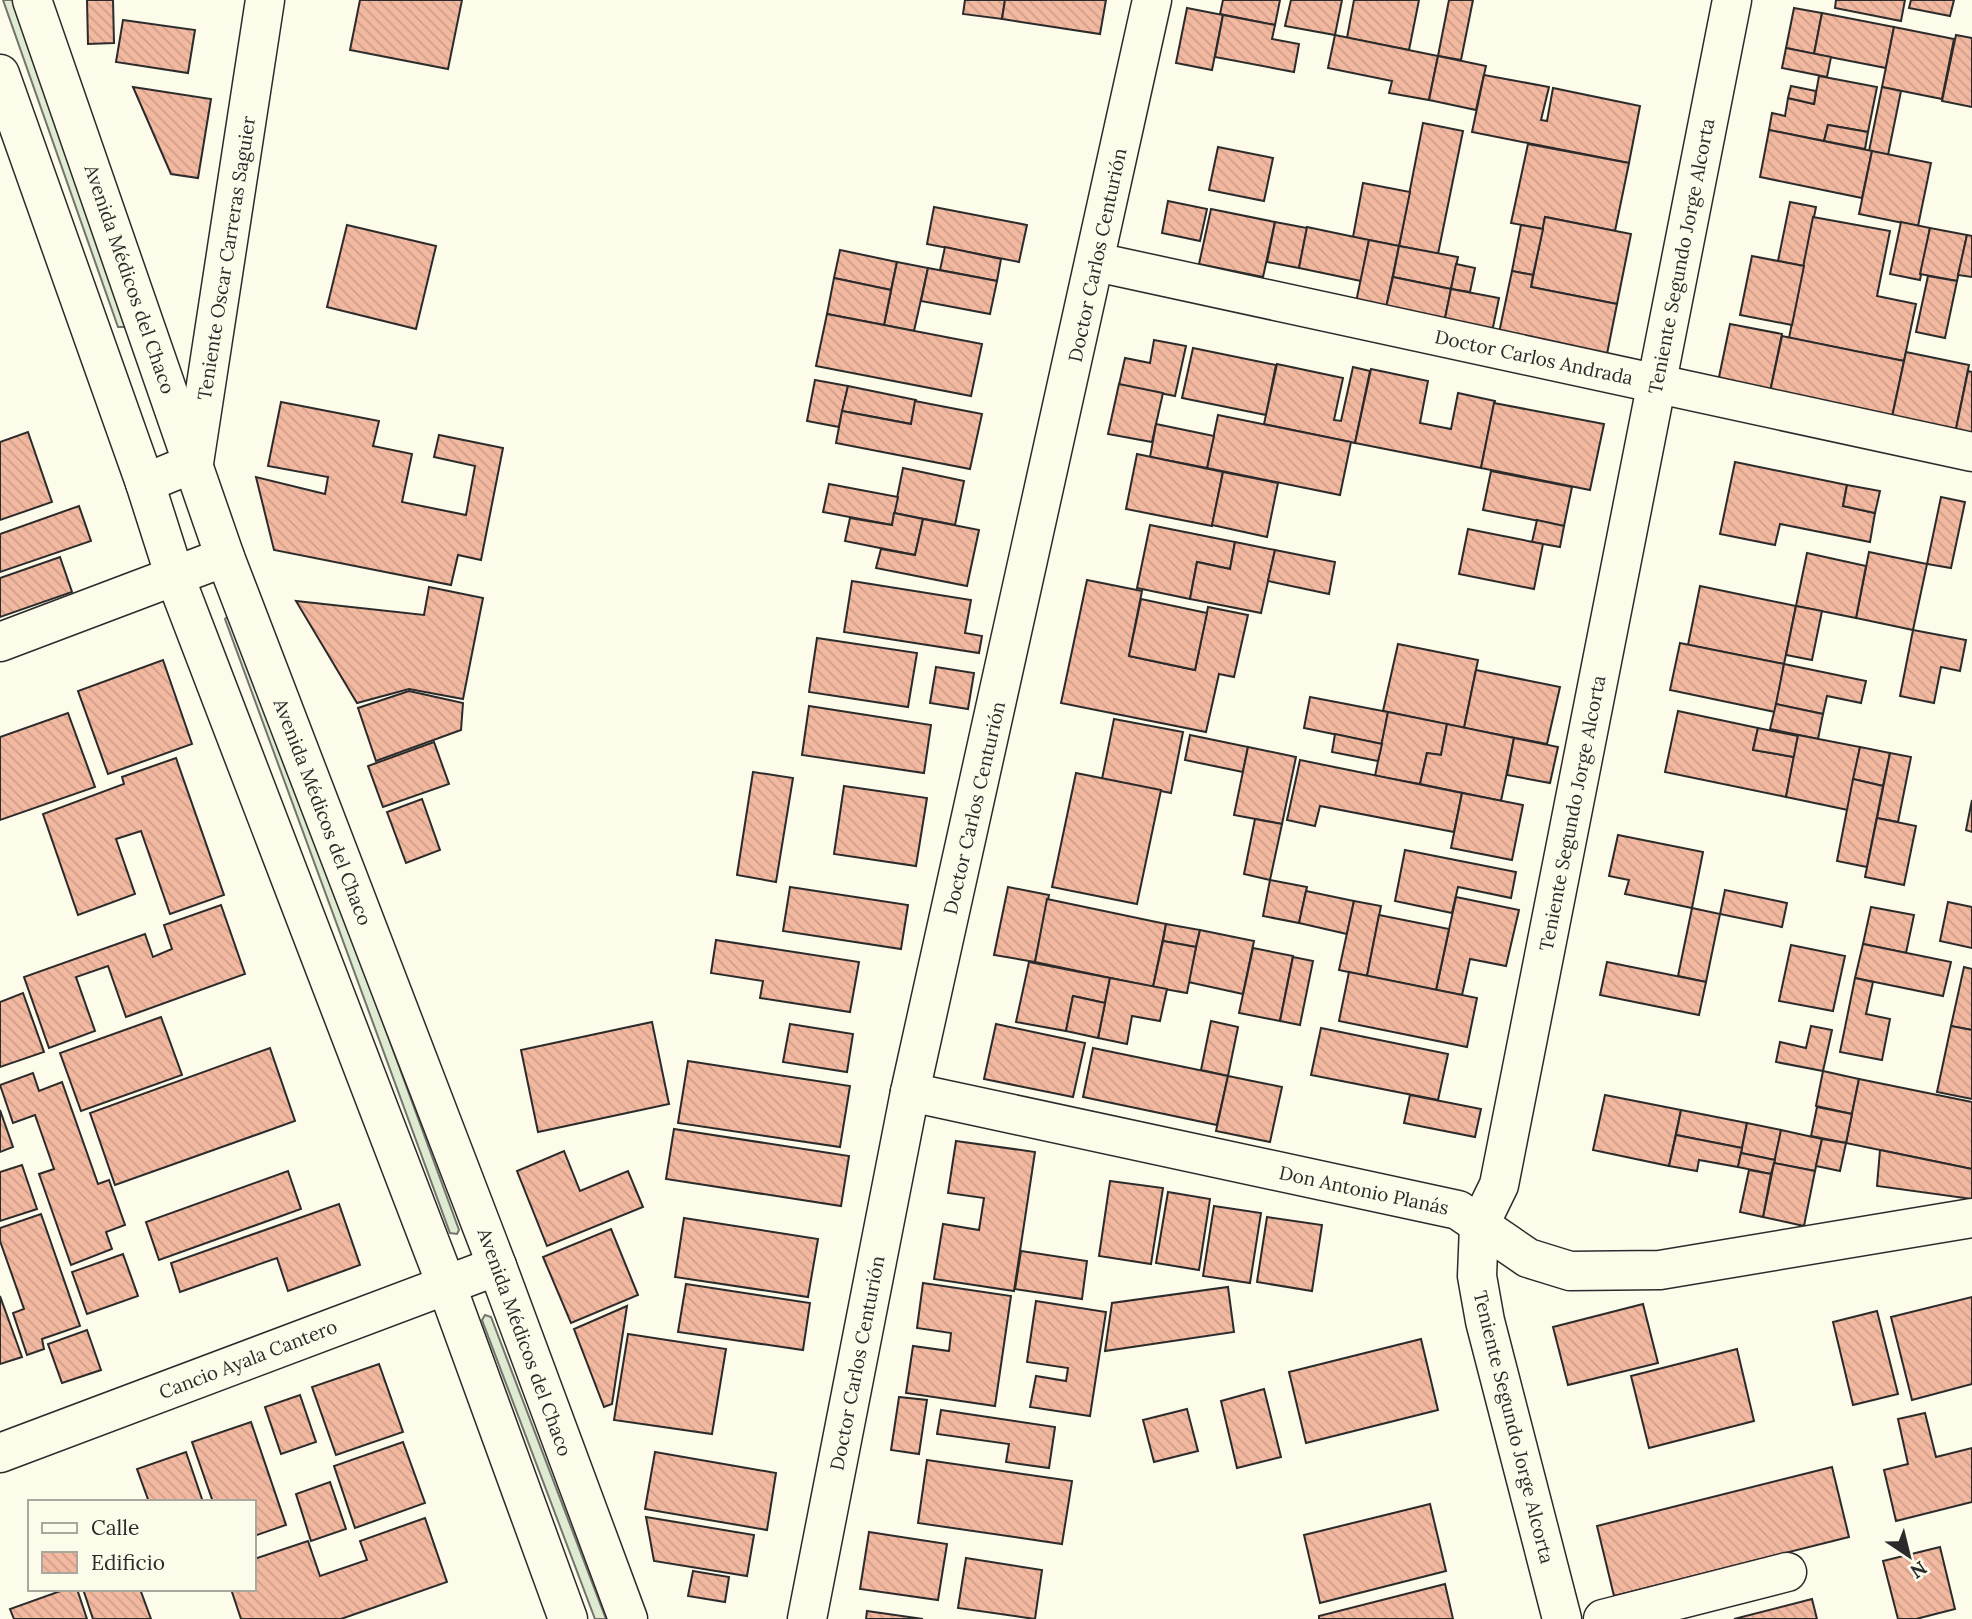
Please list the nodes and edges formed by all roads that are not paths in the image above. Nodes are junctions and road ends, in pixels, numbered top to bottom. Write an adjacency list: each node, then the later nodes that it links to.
1 (33, 0): 9 (street, Avenida Médicos del Chaco)
2 (265, 0): 9 (street, Teniente Oscar Carreras Saguier)
3 (1152, 0): 6 (street, Doctor Carlos Centurión)
4 (1732, 0): 7 (street, Teniente Segundo Jorge Alcorta)
5 (0, 74): 10 (street)
6 (1096, 262): 7 (street, Doctor Carlos Andrada); 14 (street, Doctor Carlos Centurión)
7 (1655, 384): 8 (street, Doctor Carlos Andrada); 16 (street, Teniente Segundo Jorge Alcorta)
8 (1972, 452)
9 (194, 463): 10 (street); 11 (street, Avenida Médicos del Chaco)
10 (145, 483): 12 (street)
11 (225, 557): 12 (street); 17 (street, Avenida Médicos del Chaco)
12 (175, 576): 13 (street); 18 (street)
13 (0, 642)
14 (910, 1093): 16 (street, Don Antonio Planás); 23 (street, Doctor Carlos Centurión)
15 (1972, 1218): 16 (street, Don Antonio Planás)
16 (1479, 1226): 24 (street, Teniente Segundo Jorge Alcorta)
17 (497, 1265): 18 (street, Cancio Ayala Cantero); 22 (street, Avenida Médicos del Chaco)
18 (446, 1284): 19 (street, Cancio Ayala Cantero); 21 (street)
19 (0, 1453)
20 (1787, 1572): 25 (street)
21 (568, 1619)
22 (628, 1619)
23 (807, 1619)
24 (1562, 1619)
25 (1604, 1619)

